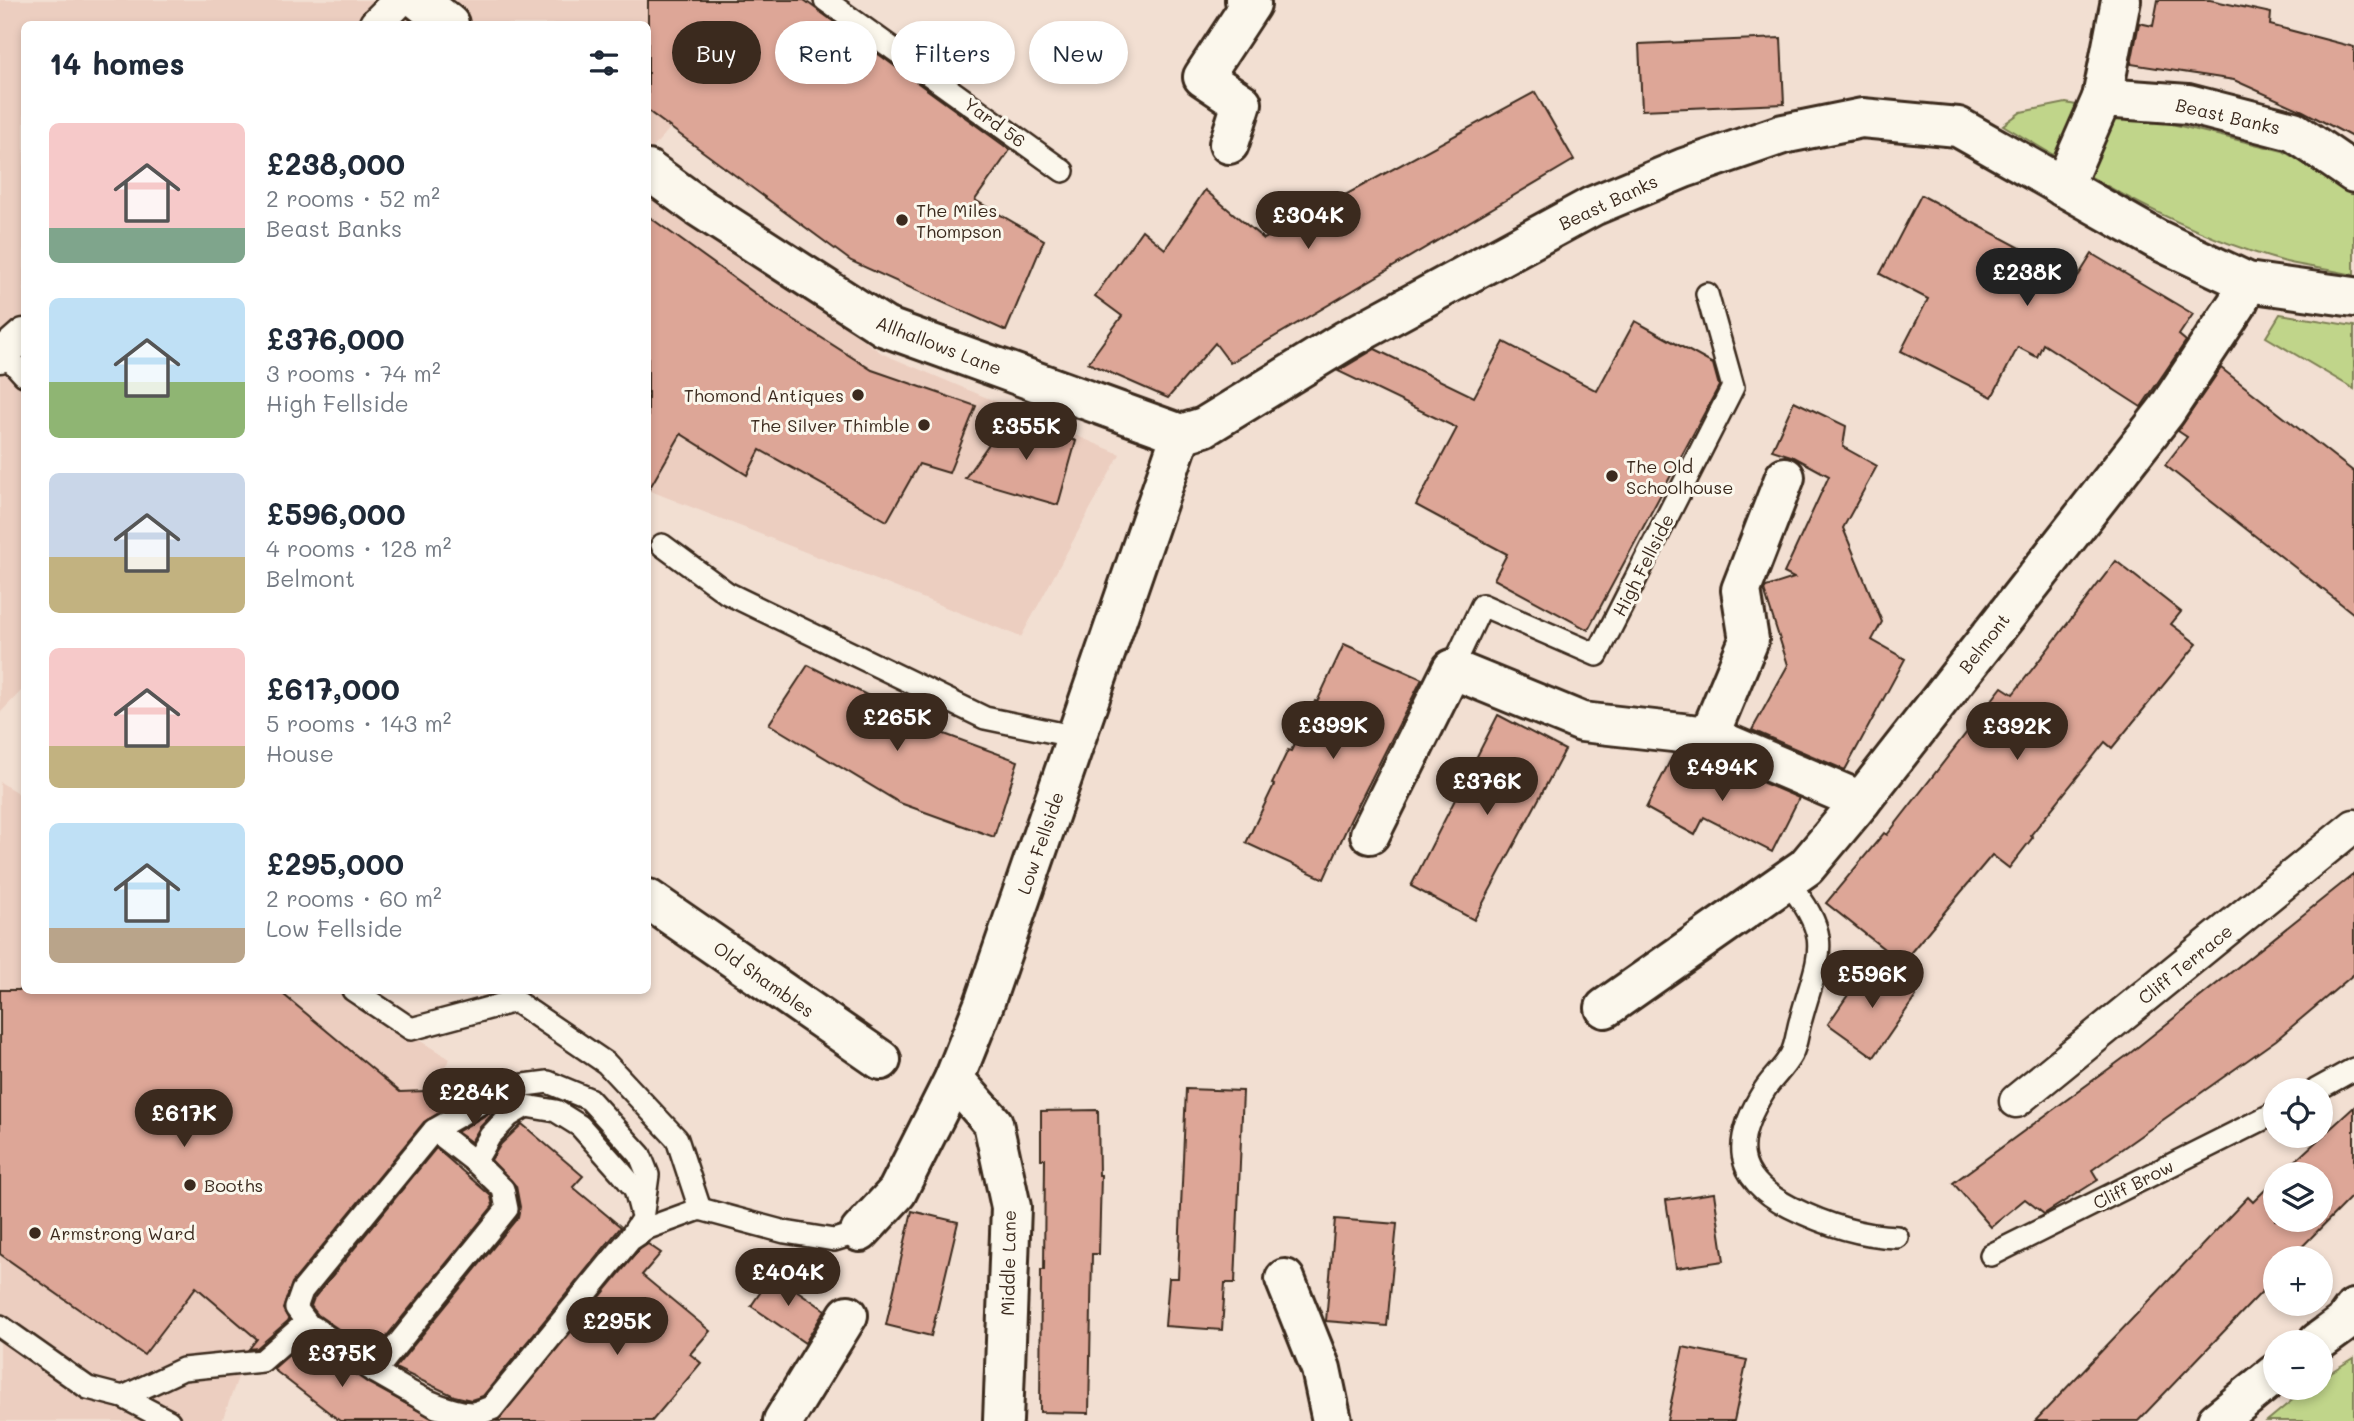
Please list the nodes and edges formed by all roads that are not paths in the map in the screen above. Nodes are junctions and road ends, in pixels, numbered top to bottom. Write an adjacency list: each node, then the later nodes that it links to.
1 (400, 0): 6 (street)
2 (419, 0): 7 (street)
3 (825, 0): 10 (lane, Yard 56)
4 (2121, 0): 8 (street)
5 (1250, 1): 9 (street)
6 (379, 21)
7 (445, 21)
8 (2102, 98): 12 (street, Beast Banks); 13 (street)
9 (1229, 144)
10 (1063, 171)
11 (651, 172): 17 (street, Allhallows Lane)
12 (2354, 173)
13 (2063, 187): 14 (street, Beast Banks); 17 (street, Beast Banks)
14 (2247, 282): 16 (street, Beast Banks); 23 (street, Belmont)
15 (1707, 294): 20 (lane, High Fellside)
16 (2354, 297)
17 (1181, 434): 22 (street, Low Fellside)
18 (1784, 477): 21 (street)
19 (662, 545): 22 (lane)
20 (1452, 669): 21 (street); 25 (street, High Fellside)
21 (1709, 736): 23 (street)
22 (1077, 737): 32 (street, Low Fellside)
23 (1861, 801): 26 (street, Belmont)
24 (2354, 826): 34 (street, Cliff Terrace)
25 (1370, 834)
26 (1787, 881): 29 (street, Belmont); 41 (lane)
27 (651, 901): 30 (street, Old Shambles)
28 (360, 994): 38 (lane)
29 (1605, 1008)
30 (881, 1060)
31 (2354, 1069): 33 (lane)
32 (954, 1079): 40 (street, Low Fellside); 51 (street, Middle Lane)
33 (2333, 1081)
34 (2016, 1101)
35 (2263, 1119): 42 (lane, Cliff Brow)
36 (434, 1130): 37 (lane); 39 (lane); 46 (lane)
37 (475, 1162): 39 (lane); 46 (lane)
38 (700, 1209): 40 (lane); 46 (lane)
39 (642, 1219): 48 (lane)
40 (860, 1232)
41 (1897, 1237)
42 (1991, 1255)
43 (1285, 1279): 52 (street)
44 (848, 1315): 50 (street)
45 (0, 1326): 48 (lane)
46 (375, 1372)
47 (2263, 1384): 53 (street)
48 (123, 1397): 49 (lane)
49 (169, 1421)
50 (783, 1421)
51 (1003, 1421)
52 (1332, 1421)
53 (2217, 1421)

